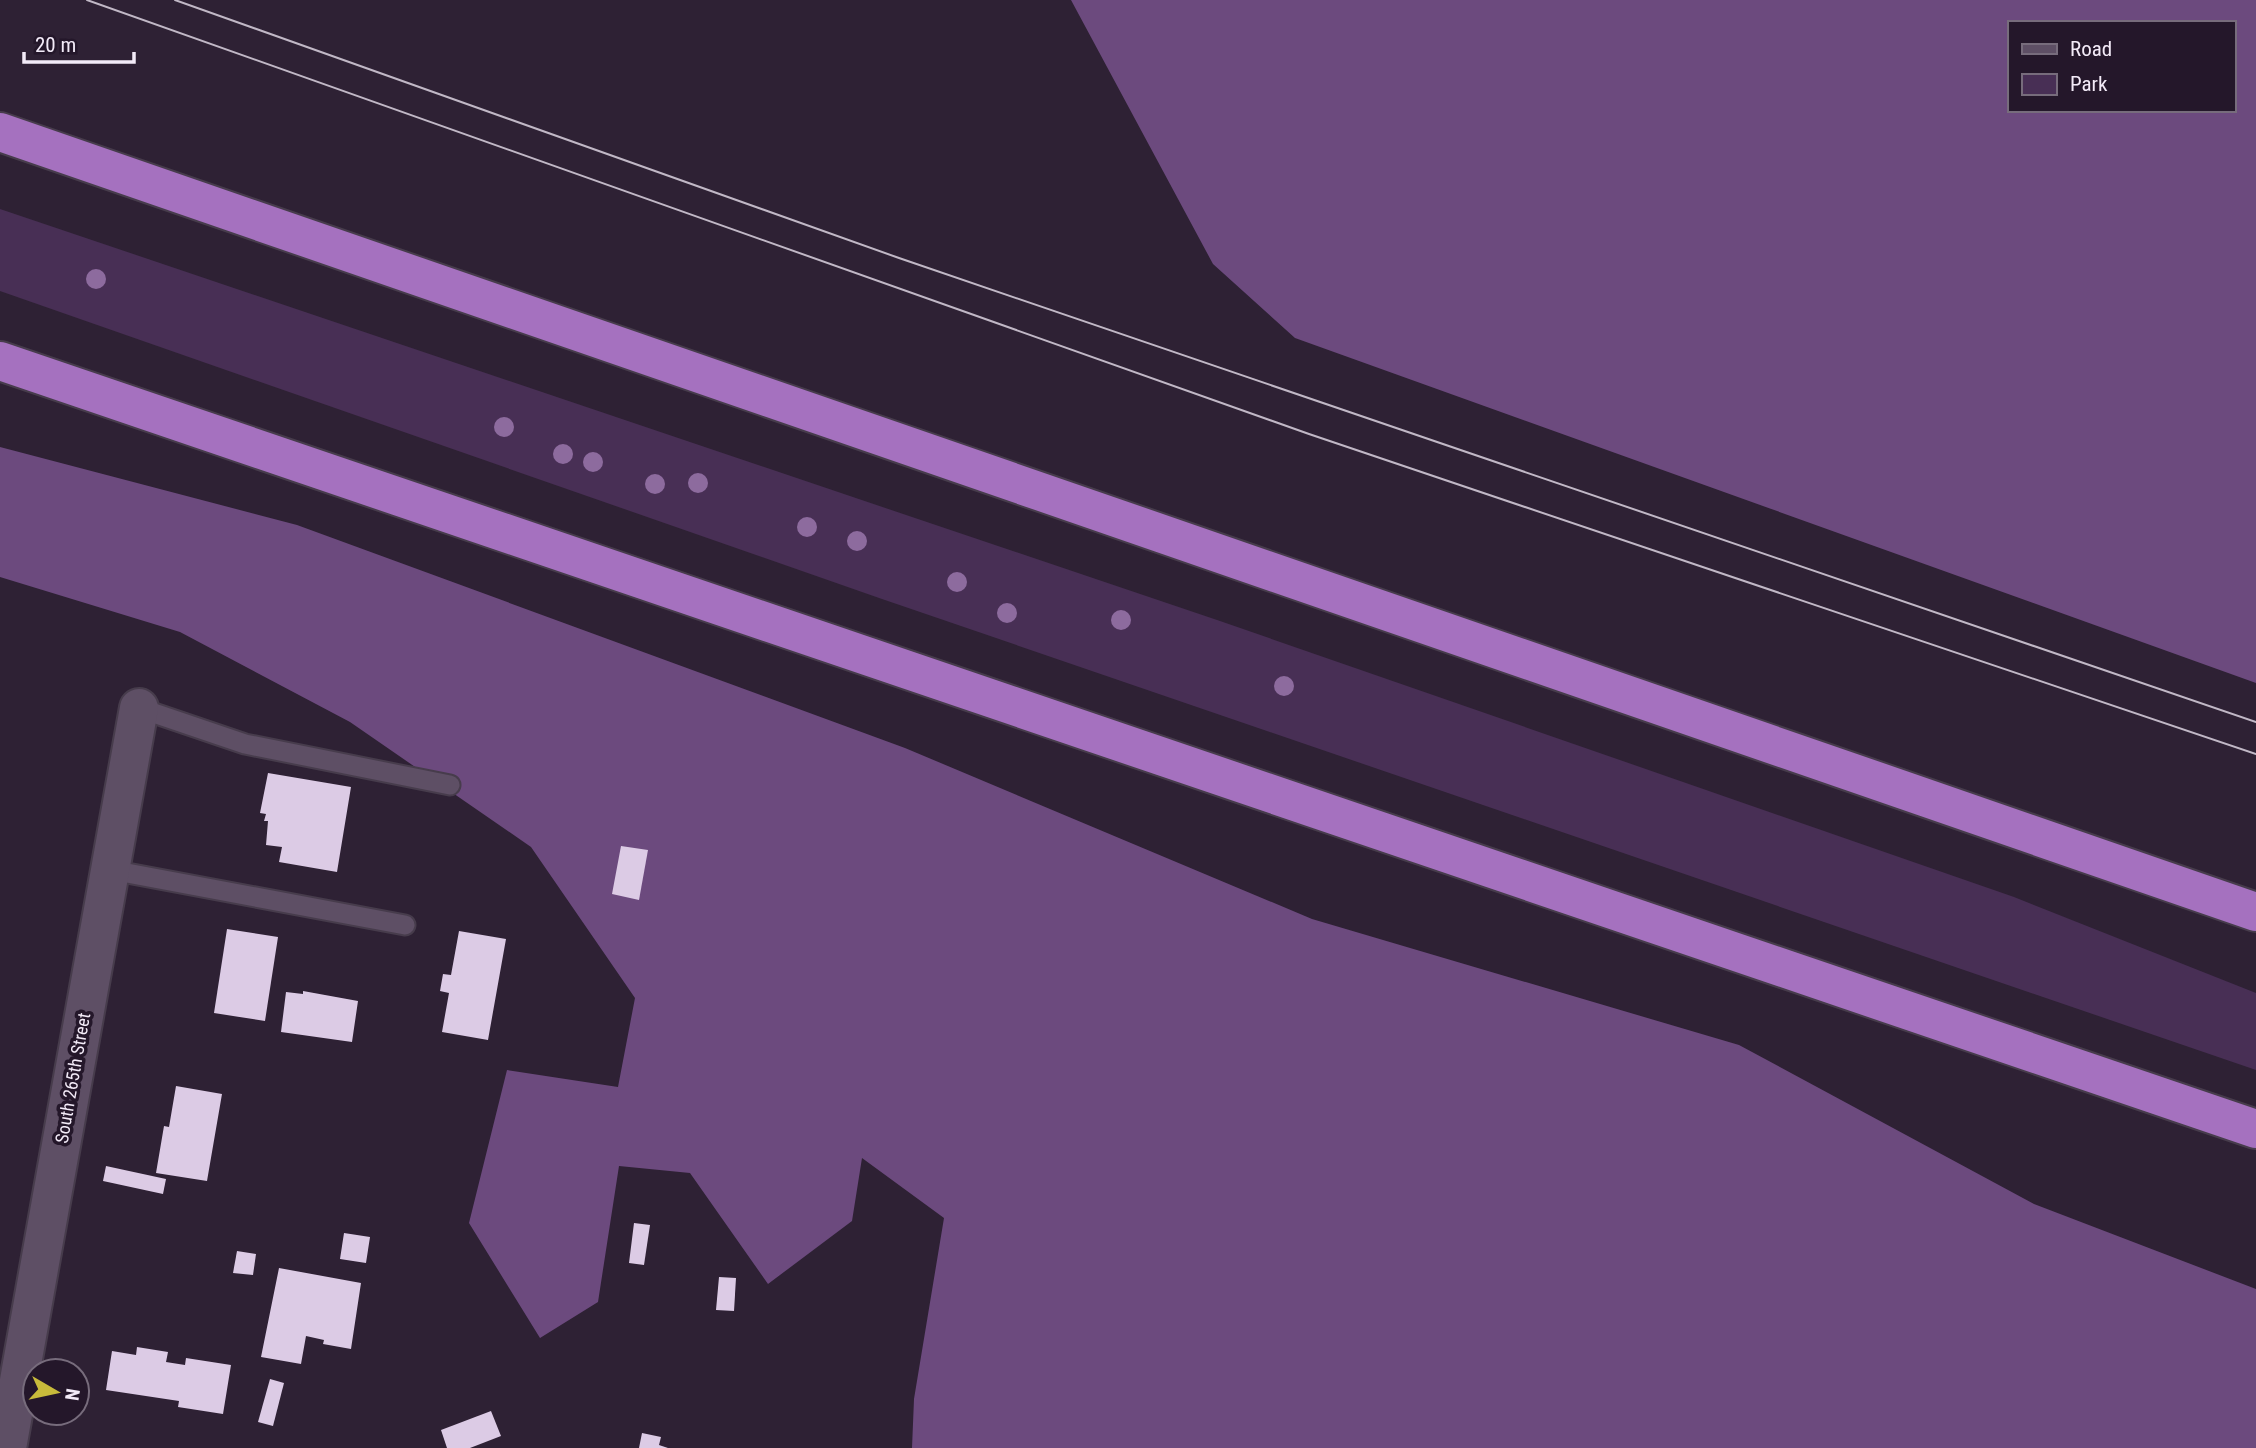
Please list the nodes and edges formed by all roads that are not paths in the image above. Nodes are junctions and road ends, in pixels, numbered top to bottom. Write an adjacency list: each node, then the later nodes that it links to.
1 (0, 132): 6 (highway)
2 (0, 360): 8 (highway)
3 (139, 708): 4 (lane); 5 (street, South 265th Street)
4 (450, 785)
5 (111, 870): 7 (lane); 9 (street, South 265th Street)
6 (2256, 912)
7 (405, 925)
8 (2256, 1129)
9 (7, 1448)

